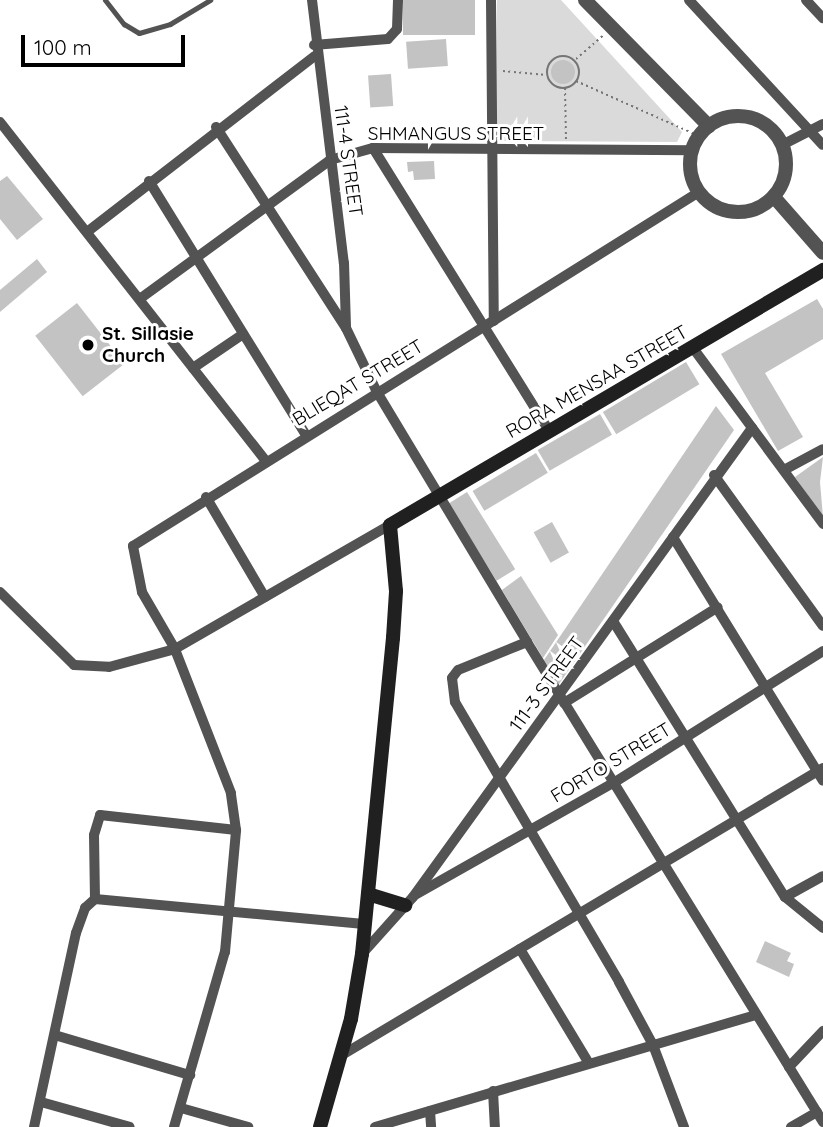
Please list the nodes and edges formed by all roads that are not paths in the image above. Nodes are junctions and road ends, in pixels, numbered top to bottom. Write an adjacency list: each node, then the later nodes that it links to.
1 (105, 0): 2 (lane)
2 (210, 0)
3 (312, 0): 10 (street, 111-4 STREET)
4 (398, 0): 10 (street)
5 (491, 0): 19 (street)
6 (585, 0): 14 (street)
7 (689, 0): 15 (street)
8 (806, 0): 9 (street)
9 (823, 19)
10 (314, 51): 13 (street); 21 (street, 111-4 STREET)
11 (0, 122): 26 (street)
12 (823, 124): 15 (street)
13 (216, 127): 22 (street); 25 (street)
14 (704, 131): 16 (street); 20 (street)
15 (811, 131): 16 (street); 17 (street)
16 (782, 145): 24 (street)
17 (823, 145)
18 (373, 148): 19 (street, SHMANGUS STREET); 21 (street, SHMANGUS STREET); 31 (street)
19 (492, 150): 20 (street, SHMANGUS STREET); 31 (street)
20 (692, 150): 23 (street)
21 (330, 160): 25 (street, SHMANGUS STREET); 32 (street, 111-4 STREET)
22 (149, 181): 26 (street); 28 (street)
23 (699, 192): 24 (street); 31 (street, BLIEQAT STREET)
24 (774, 197): 27 (street)
25 (266, 208): 28 (street, SHMANGUS STREET); 32 (street)
26 (87, 232): 30 (street)
27 (823, 253)
28 (199, 260): 30 (street, SHMANGUS STREET); 33 (street)
29 (823, 270): 34 (main road, RORA MENSAA STREET)
30 (141, 298): 35 (street)
31 (489, 324): 36 (street, BLIEQAT STREET); 38 (street)
32 (345, 328): 36 (street)
33 (243, 334): 35 (street); 39 (street)
34 (693, 348): 37 (street); 38 (main road, RORA MENSAA STREET)
35 (193, 368): 41 (street)
36 (377, 392): 39 (street, BLIEQAT STREET); 44 (street)
37 (752, 428): 42 (street); 43 (street, 111-3 STREET)
38 (550, 432): 44 (main road, RORA MENSAA STREET)
39 (306, 435): 41 (street, BLIEQAT STREET)
40 (823, 449): 42 (street)
41 (266, 461): 45 (street, BLIEQAT STREET)
42 (785, 470): 46 (street)
43 (714, 475): 48 (street, 111-3 STREET); 53 (street)
44 (441, 496): 47 (main road, RORA MENSAA STREET); 54 (street)
45 (206, 497): 50 (street); 55 (street, BLIEQAT STREET)
46 (823, 524)
47 (390, 525): 50 (street); 69 (main road)
48 (673, 537): 51 (street); 52 (street, 111-3 STREET)
49 (0, 592): 55 (street)
50 (265, 597): 55 (street)
51 (718, 607): 57 (street); 58 (street)
52 (613, 621): 57 (street); 59 (street, 111-3 STREET)
53 (823, 626)
54 (527, 642): 59 (street); 62 (street)
55 (175, 649): 65 (street)
56 (823, 651): 58 (street, FORTO STREET)
57 (636, 656): 59 (street); 60 (street)
58 (766, 691): 60 (street, FORTO STREET); 61 (street)
59 (563, 700): 62 (street, 111-3 STREET); 63 (street)
60 (686, 738): 63 (street, FORTO STREET); 64 (street)
61 (821, 773): 64 (street)
62 (499, 777): 66 (street); 72 (street, 111-3 STREET)
63 (615, 782): 66 (street, FORTO STREET); 67 (street)
64 (736, 818): 67 (street); 70 (street)
65 (236, 830): 71 (street); 73 (street)
66 (531, 831): 72 (street, FORTO STREET); 74 (street)
67 (660, 861): 74 (street); 79 (street)
68 (823, 876): 70 (street)
69 (368, 894): 72 (main road); 75 (main road)
70 (785, 897): 76 (street)
71 (94, 899): 73 (street); 81 (street)
72 (409, 901): 78 (street, 111-3 STREET)
73 (229, 913): 75 (street); 86 (street)
74 (582, 913): 77 (street); 82 (street)
75 (364, 924): 78 (main road)
76 (823, 928)
77 (520, 949): 83 (street); 84 (street)
78 (362, 954): 83 (main road)
79 (755, 1015): 82 (street); 85 (street)
80 (823, 1031): 85 (street)
81 (58, 1036): 86 (street); 88 (street)
82 (653, 1045): 84 (street); 100 (street)
83 (342, 1055): 96 (main road)
84 (587, 1060): 87 (street)
85 (789, 1067): 91 (street)
86 (190, 1075): 89 (street)
87 (493, 1091): 90 (street); 99 (street)
88 (41, 1102): 92 (street); 93 (street)
89 (181, 1108): 94 (street); 95 (street)
90 (430, 1111): 97 (street); 98 (street)
91 (820, 1117): 101 (street)
92 (34, 1127)
93 (130, 1127)
94 (174, 1127)
95 (248, 1127)
96 (320, 1127)
97 (375, 1127)
98 (431, 1127)
99 (495, 1127)
100 (684, 1127)
101 (791, 1127)

